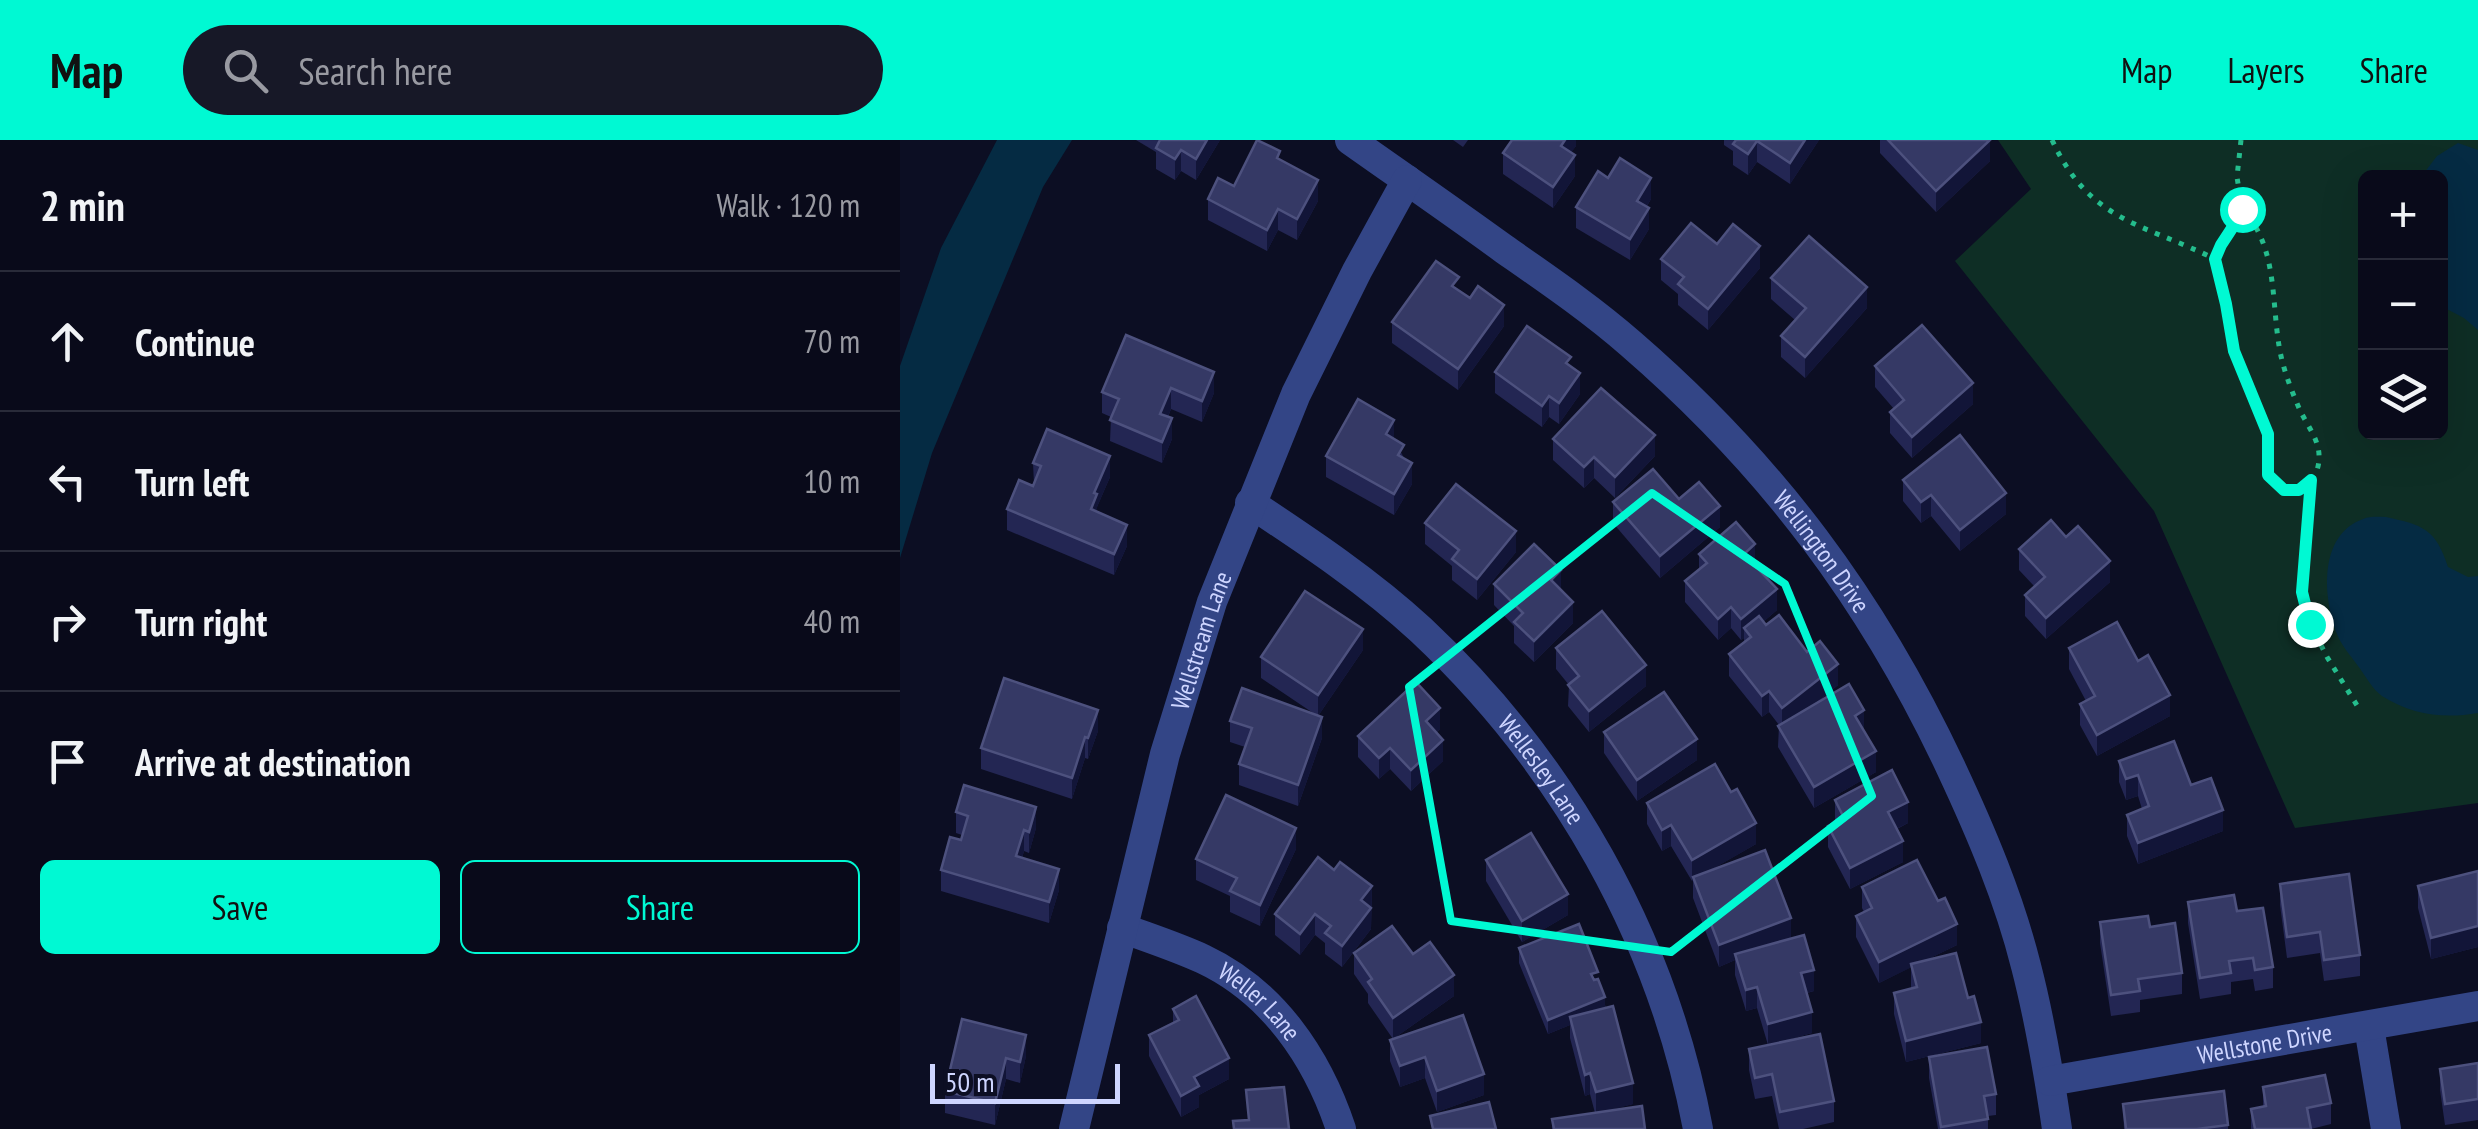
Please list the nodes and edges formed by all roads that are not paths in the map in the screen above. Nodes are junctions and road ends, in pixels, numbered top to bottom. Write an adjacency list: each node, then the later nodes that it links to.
1 (1350, 140): 2 (street, Wellington Drive)
2 (1407, 180): 3 (street, Wellstream Lane); 7 (street, Wellington Drive)
3 (1250, 502): 4 (street, Wellstream Lane); 10 (street, Wellesley Lane)
4 (1122, 928): 8 (street, Wellstream Lane); 9 (street, Weller Lane)
5 (2478, 1006): 6 (street, Wellstone Drive)
6 (2369, 1027): 7 (street, Wellstone Drive); 12 (street)
7 (2050, 1081): 11 (street, Wellington Drive)
8 (1074, 1129)
9 (1340, 1129)
10 (1698, 1129)
11 (2057, 1129)
12 (2386, 1129)

